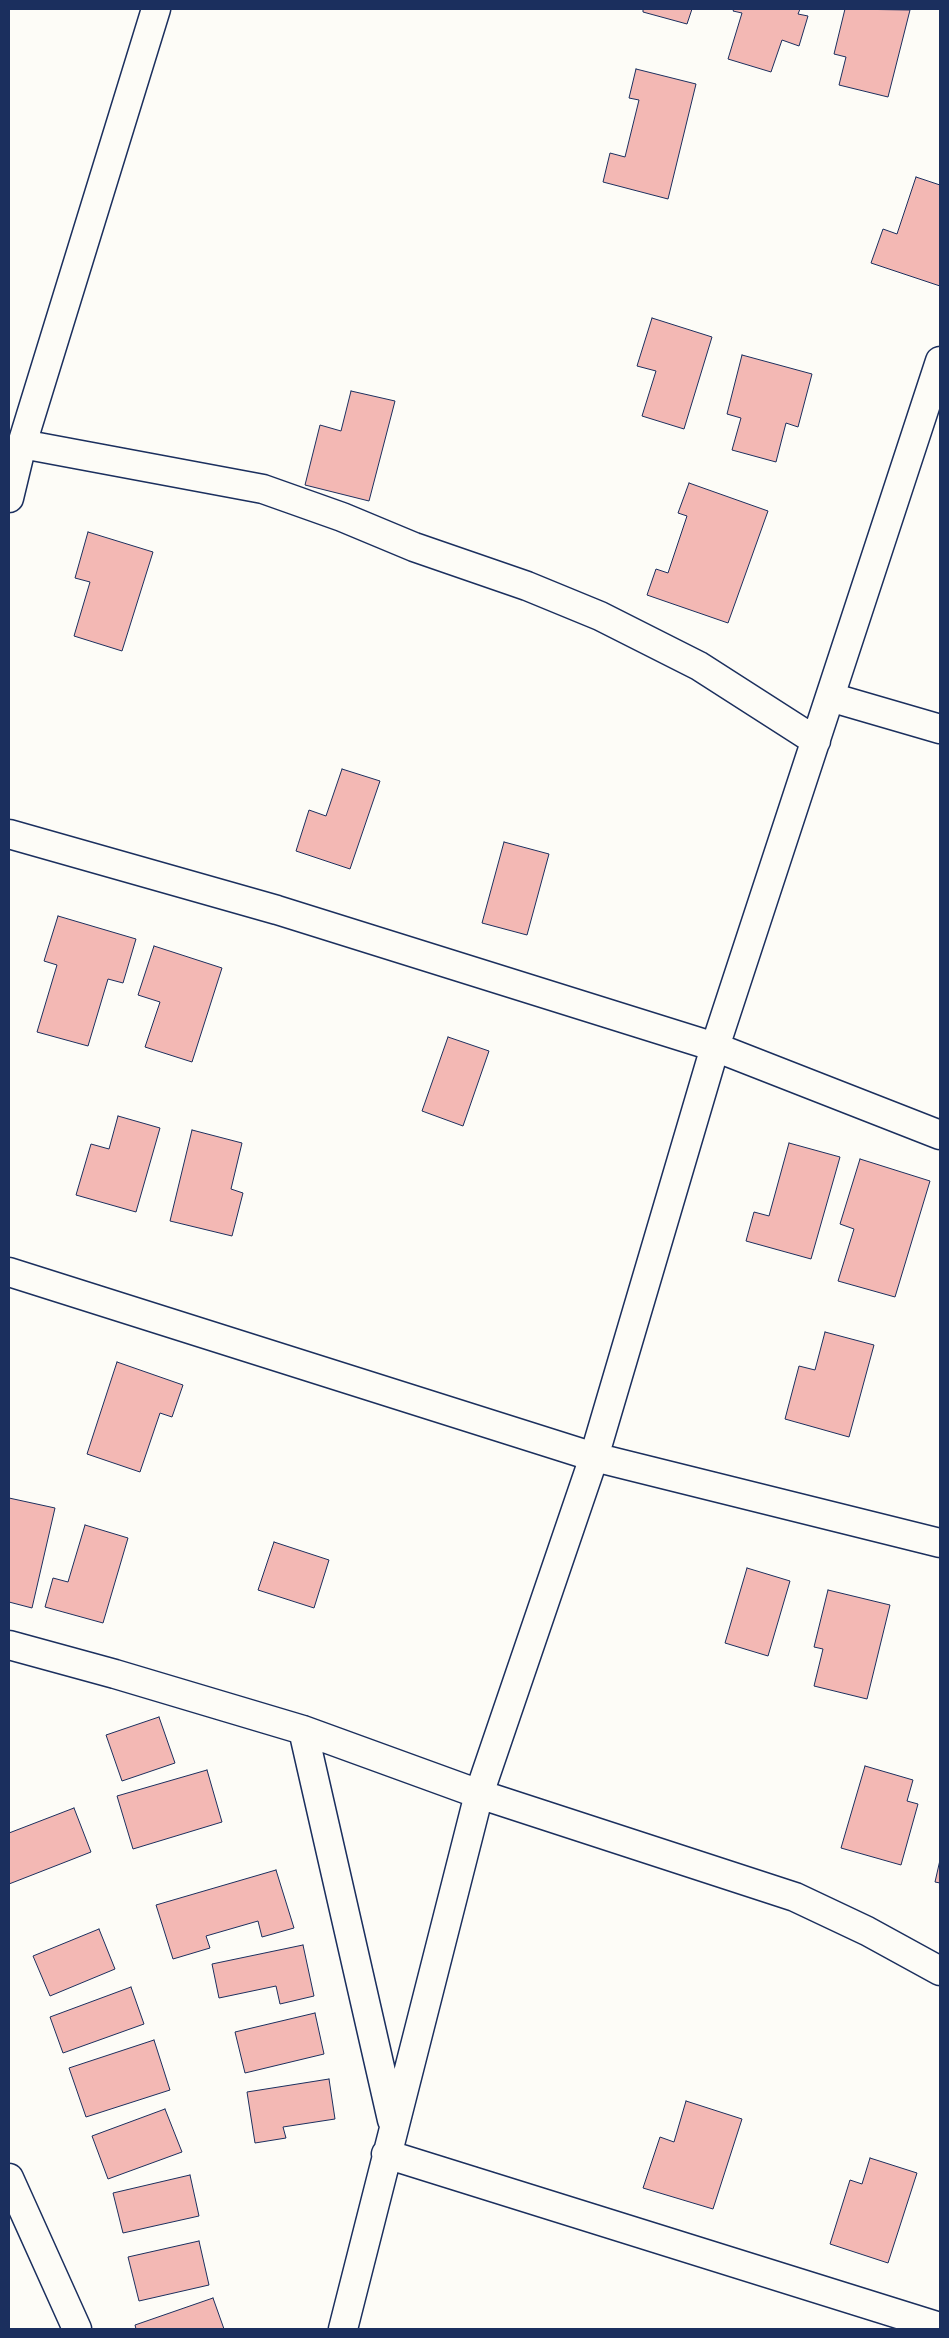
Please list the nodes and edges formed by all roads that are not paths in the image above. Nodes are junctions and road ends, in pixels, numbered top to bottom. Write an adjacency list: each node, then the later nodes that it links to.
1 (156, 9): 4 (street)
2 (940, 361): 3 (street)
3 (935, 393): 6 (street)
4 (22, 444): 5 (street); 8 (street)
5 (9, 498)
6 (830, 697): 7 (street); 8 (street)
7 (940, 729)
8 (816, 742): 10 (street)
9 (9, 834): 10 (street)
10 (715, 1047): 11 (street); 13 (street)
11 (940, 1135)
12 (9, 1272): 13 (street)
13 (594, 1457): 14 (street); 17 (street)
14 (940, 1543)
15 (16, 1652): 16 (street)
16 (303, 1730): 17 (street); 19 (street)
17 (479, 1794): 18 (street); 19 (street)
18 (940, 1971)
19 (393, 2125): 20 (street)
20 (386, 2154): 22 (street); 24 (street)
21 (9, 2178): 23 (street)
22 (940, 2327)
23 (77, 2329)
24 (343, 2329)

